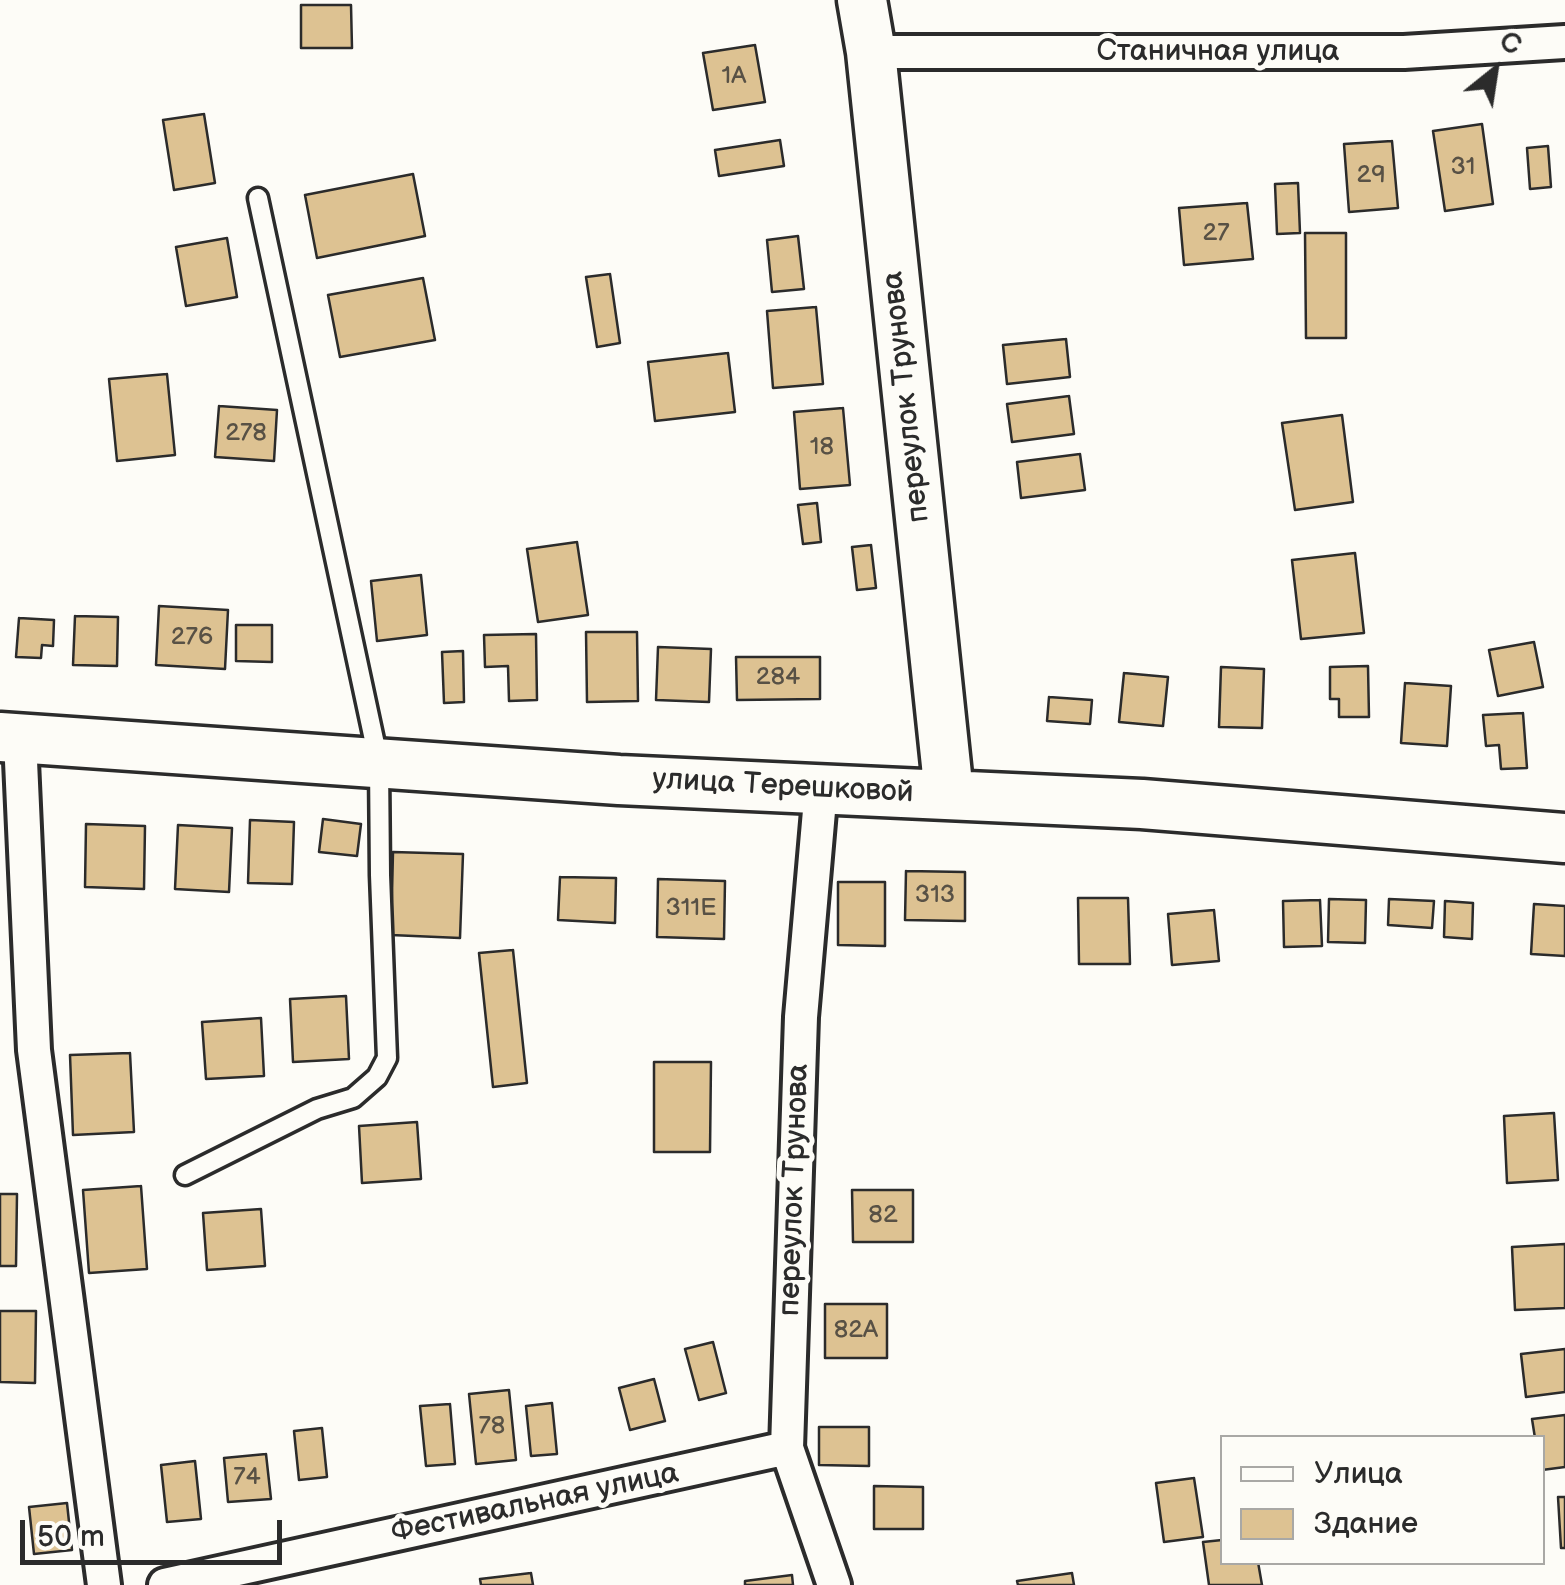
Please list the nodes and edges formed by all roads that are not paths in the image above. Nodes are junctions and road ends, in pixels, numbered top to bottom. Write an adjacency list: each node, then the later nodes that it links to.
1 (862, 0): 3 (street, переулок Трунова)
2 (1565, 42): 3 (street, Станичная улица)
3 (872, 52): 8 (street, переулок Трунова)
4 (258, 198): 6 (lane)
5 (10, 738): 6 (street, улица Терешковой); 12 (street)
6 (380, 763): 7 (street, улица Терешковой); 10 (lane)
7 (821, 788): 8 (street, улица Терешковой); 11 (street, переулок Трунова)
8 (949, 794): 9 (street, улица Терешковой)
9 (1565, 838)
10 (184, 1175)
11 (787, 1448): 13 (street, Фестивальная улица); 14 (street, переулок Трунова)
12 (104, 1585)
13 (164, 1585)
14 (834, 1585)

